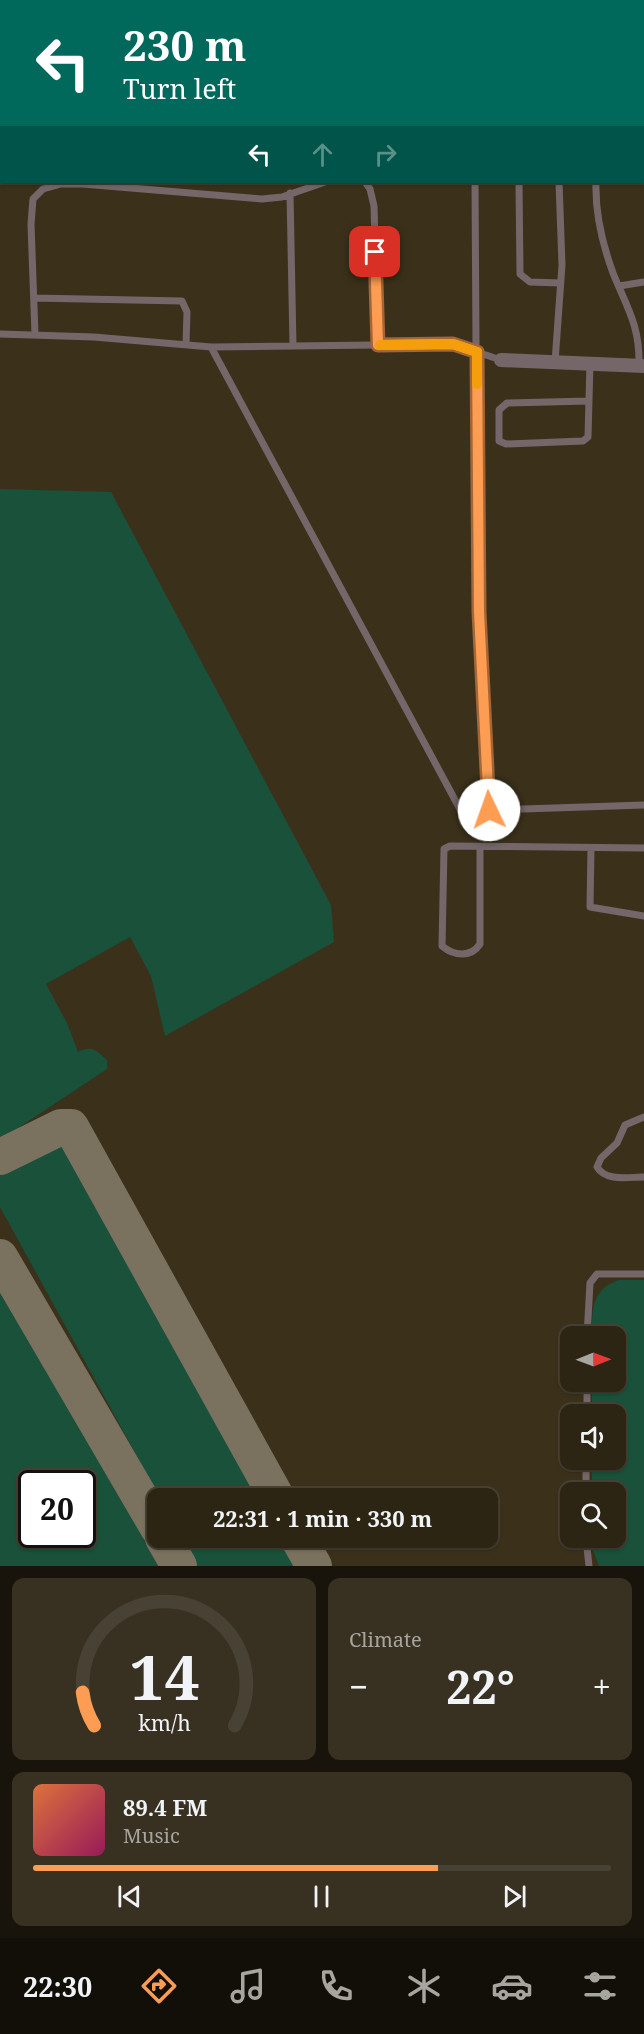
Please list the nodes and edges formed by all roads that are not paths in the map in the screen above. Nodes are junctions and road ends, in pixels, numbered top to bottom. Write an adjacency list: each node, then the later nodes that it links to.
1 (323, 183): 7 (lane)
2 (366, 183): 15 (lane)
3 (475, 183): 18 (lane)
4 (519, 183): 9 (lane)
5 (559, 183): 9 (lane)
6 (596, 183): 10 (lane)
7 (290, 194): 11 (lane); 16 (lane)
8 (644, 282): 10 (lane)
9 (560, 283): 20 (lane)
10 (619, 286): 22 (lane)
11 (34, 298): 13 (lane); 14 (lane)
12 (0, 334): 13 (lane)
13 (35, 335): 14 (lane)
14 (186, 345): 17 (lane)
15 (378, 345): 16 (lane); 18 (lane)
16 (293, 346): 17 (lane)
17 (211, 347): 25 (lane)
18 (477, 352): 19 (lane); 25 (lane)
19 (501, 360): 20 (street)
20 (555, 362): 21 (street)
21 (590, 363): 22 (street); 23 (lane)
22 (642, 366)
23 (589, 401): 23 (lane)
24 (644, 805): 25 (lane)
25 (489, 810)
26 (480, 847): 26 (lane); 27 (lane)
27 (591, 848): 28 (lane); 29 (lane)
28 (644, 848)
29 (644, 916)
30 (644, 1118): 31 (lane)
31 (644, 1177)
32 (644, 1274): 33 (lane)
33 (588, 1326)
34 (587, 1548): 35 (lane)
35 (589, 1566)

